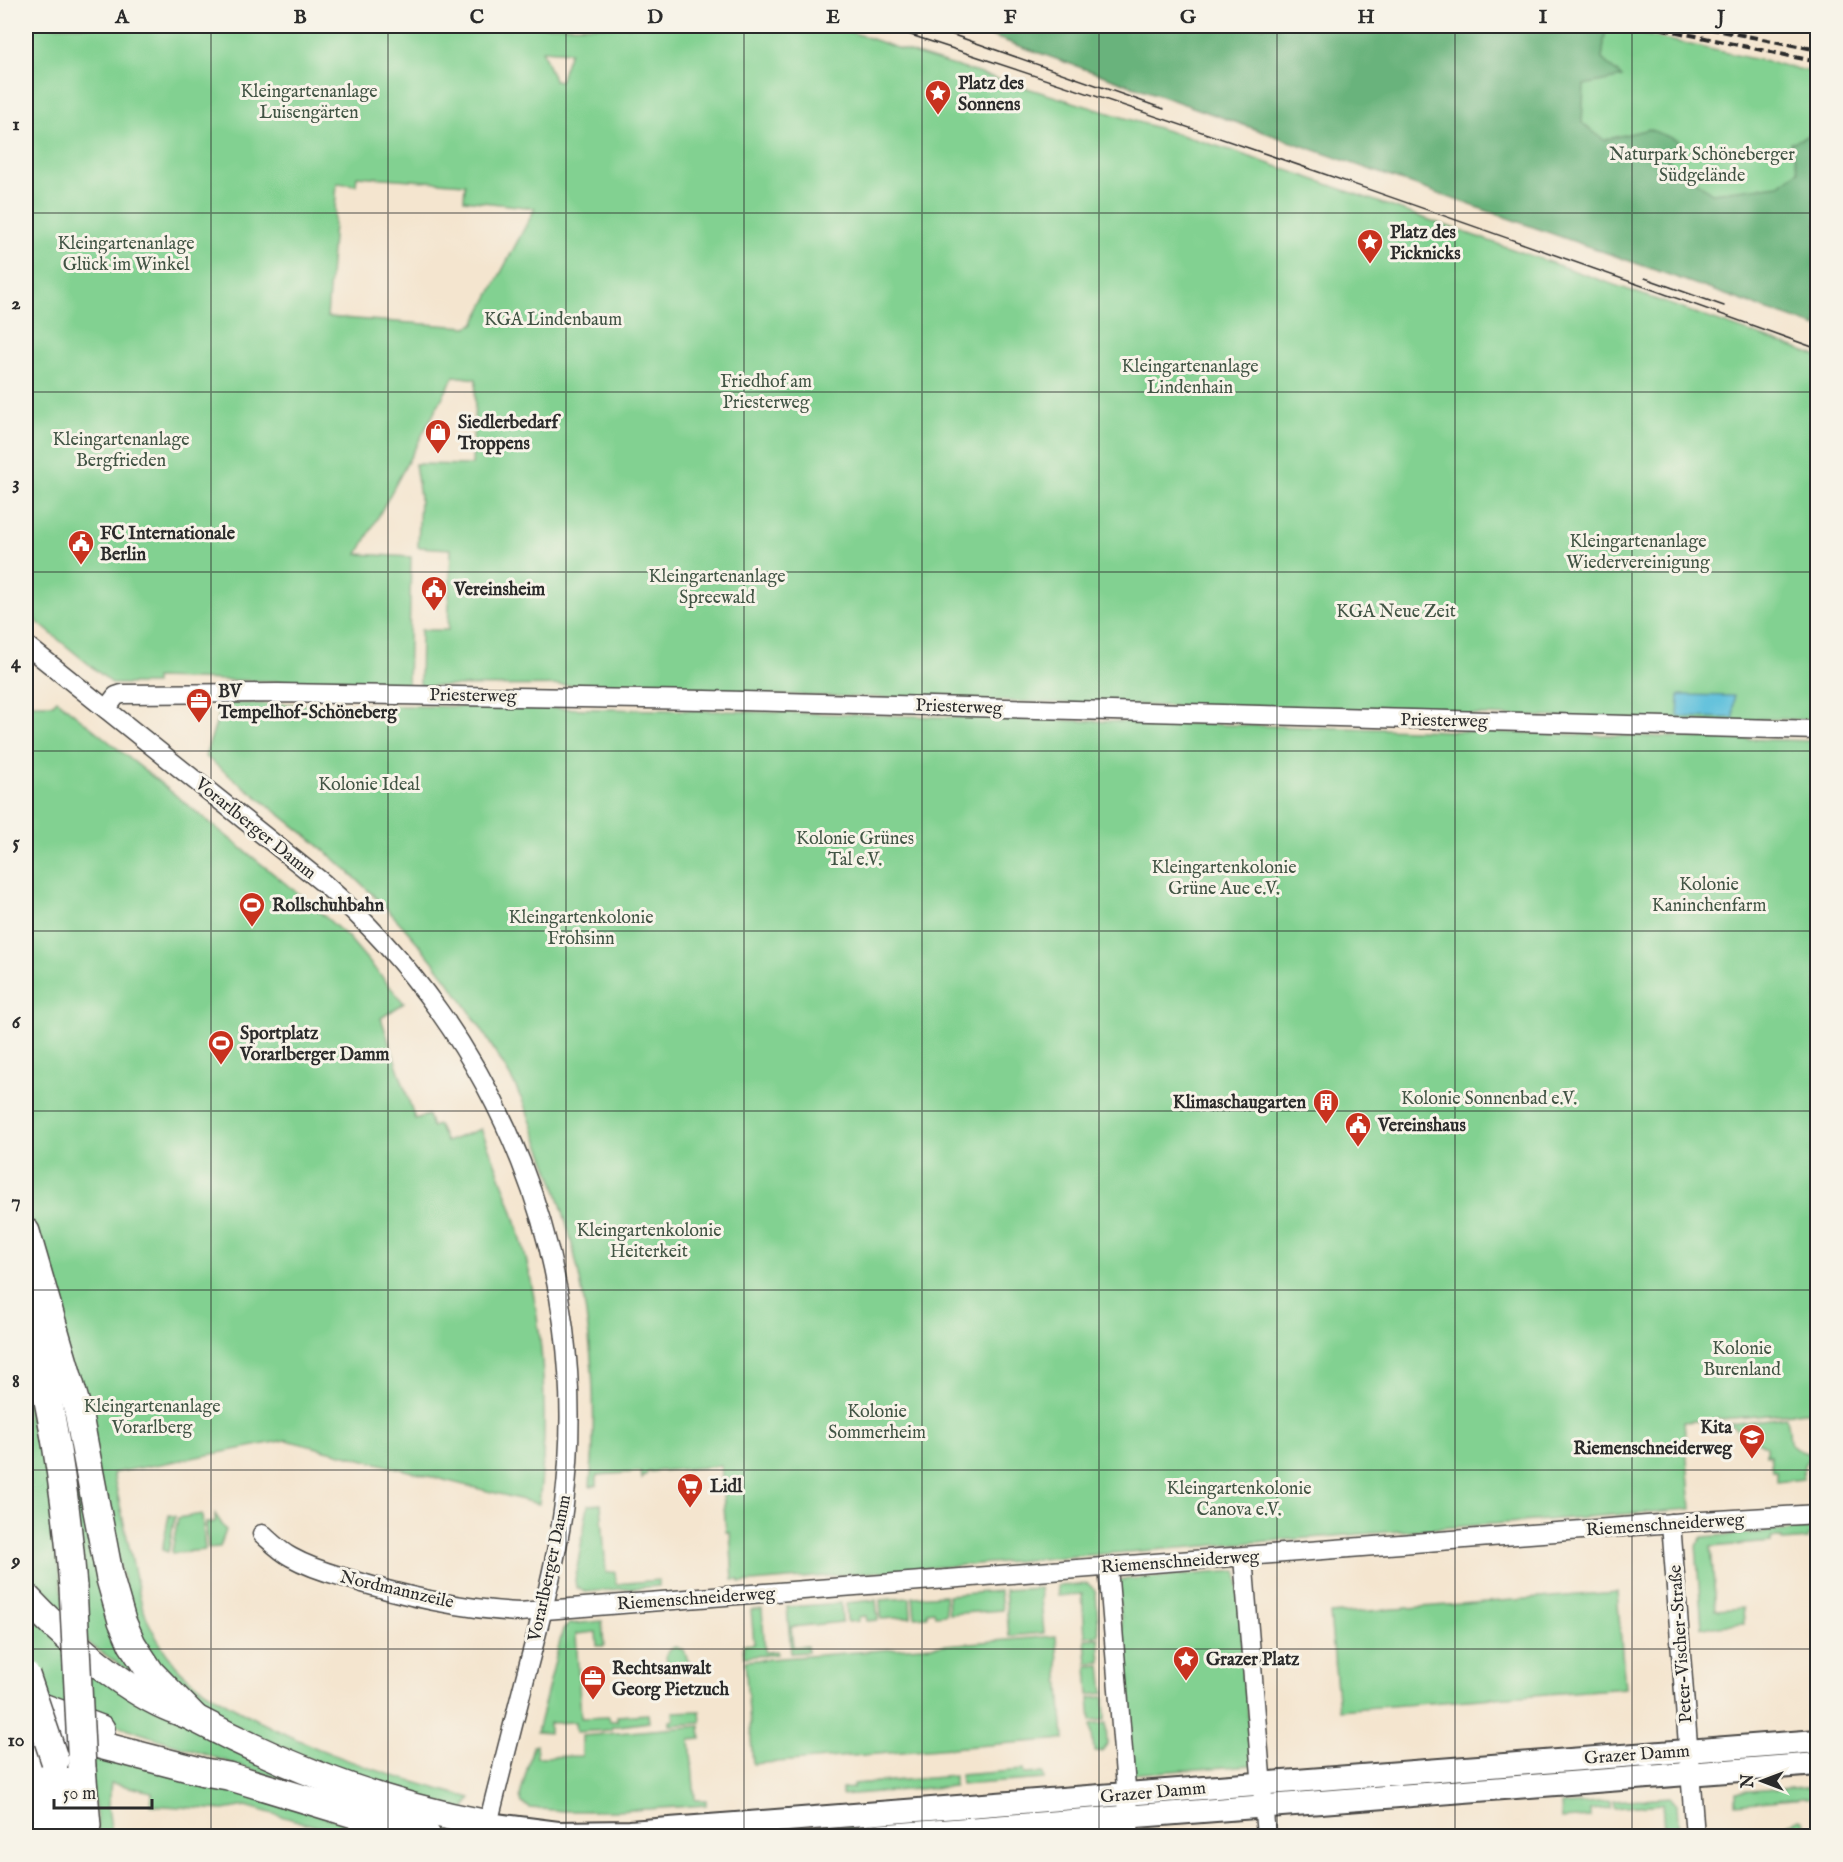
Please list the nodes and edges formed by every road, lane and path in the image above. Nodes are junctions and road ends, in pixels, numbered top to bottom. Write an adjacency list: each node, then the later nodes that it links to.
1 (26, 645): 2 (street, Vorarlberger Damm)
2 (106, 709): 3 (street, Priesterweg); 12 (street, Vorarlberger Damm)
3 (1818, 730)
4 (26, 1232): 15 (highway)
5 (26, 1307): 33 (highway, bridge)
6 (1818, 1514): 7 (street, Riemenschneiderweg)
7 (1671, 1523): 9 (street, Riemenschneiderweg); 19 (street, Peter-Vischer-Straße)
8 (262, 1534): 12 (street, Nordmannzeile)
9 (1243, 1557): 10 (street, Riemenschneiderweg); 23 (street)
10 (1108, 1567): 12 (street, Riemenschneiderweg); 24 (street)
11 (26, 1597): 15 (highway)
12 (543, 1610): 27 (street, Vorarlberger Damm)
13 (26, 1675): 32 (highway, bridge)
14 (26, 1701): 22 (highway)
15 (196, 1719): 27 (highway)
16 (26, 1726): 22 (highway)
17 (1818, 1741): 19 (main road, Grazer Damm)
18 (27, 1750): 31 (highway)
19 (1689, 1750): 21 (street, Peter-Vischer-Straße); 23 (main road, Grazer Damm)
20 (1818, 1764): 21 (main road, Grazer Damm)
21 (1690, 1774): 25 (main road, Grazer Damm); 37 (street, Peter-Vischer-Straße)
22 (228, 1776): 34 (highway)
23 (1262, 1784): 24 (main road, Grazer Damm); 25 (street)
24 (1126, 1794): 26 (street); 28 (main road, Grazer Damm)
25 (1264, 1806): 26 (main road, Grazer Damm); 36 (street)
26 (1129, 1827): 35 (main road, Grazer Damm)
27 (487, 1830): 28 (main road, Grazer Damm)
28 (715, 1831)
29 (26, 1832): 30 (highway)
30 (27, 1836)
31 (52, 1836)
32 (78, 1836)
33 (87, 1836)
34 (427, 1836)
35 (875, 1836)
36 (1266, 1836)
37 (1695, 1836)

